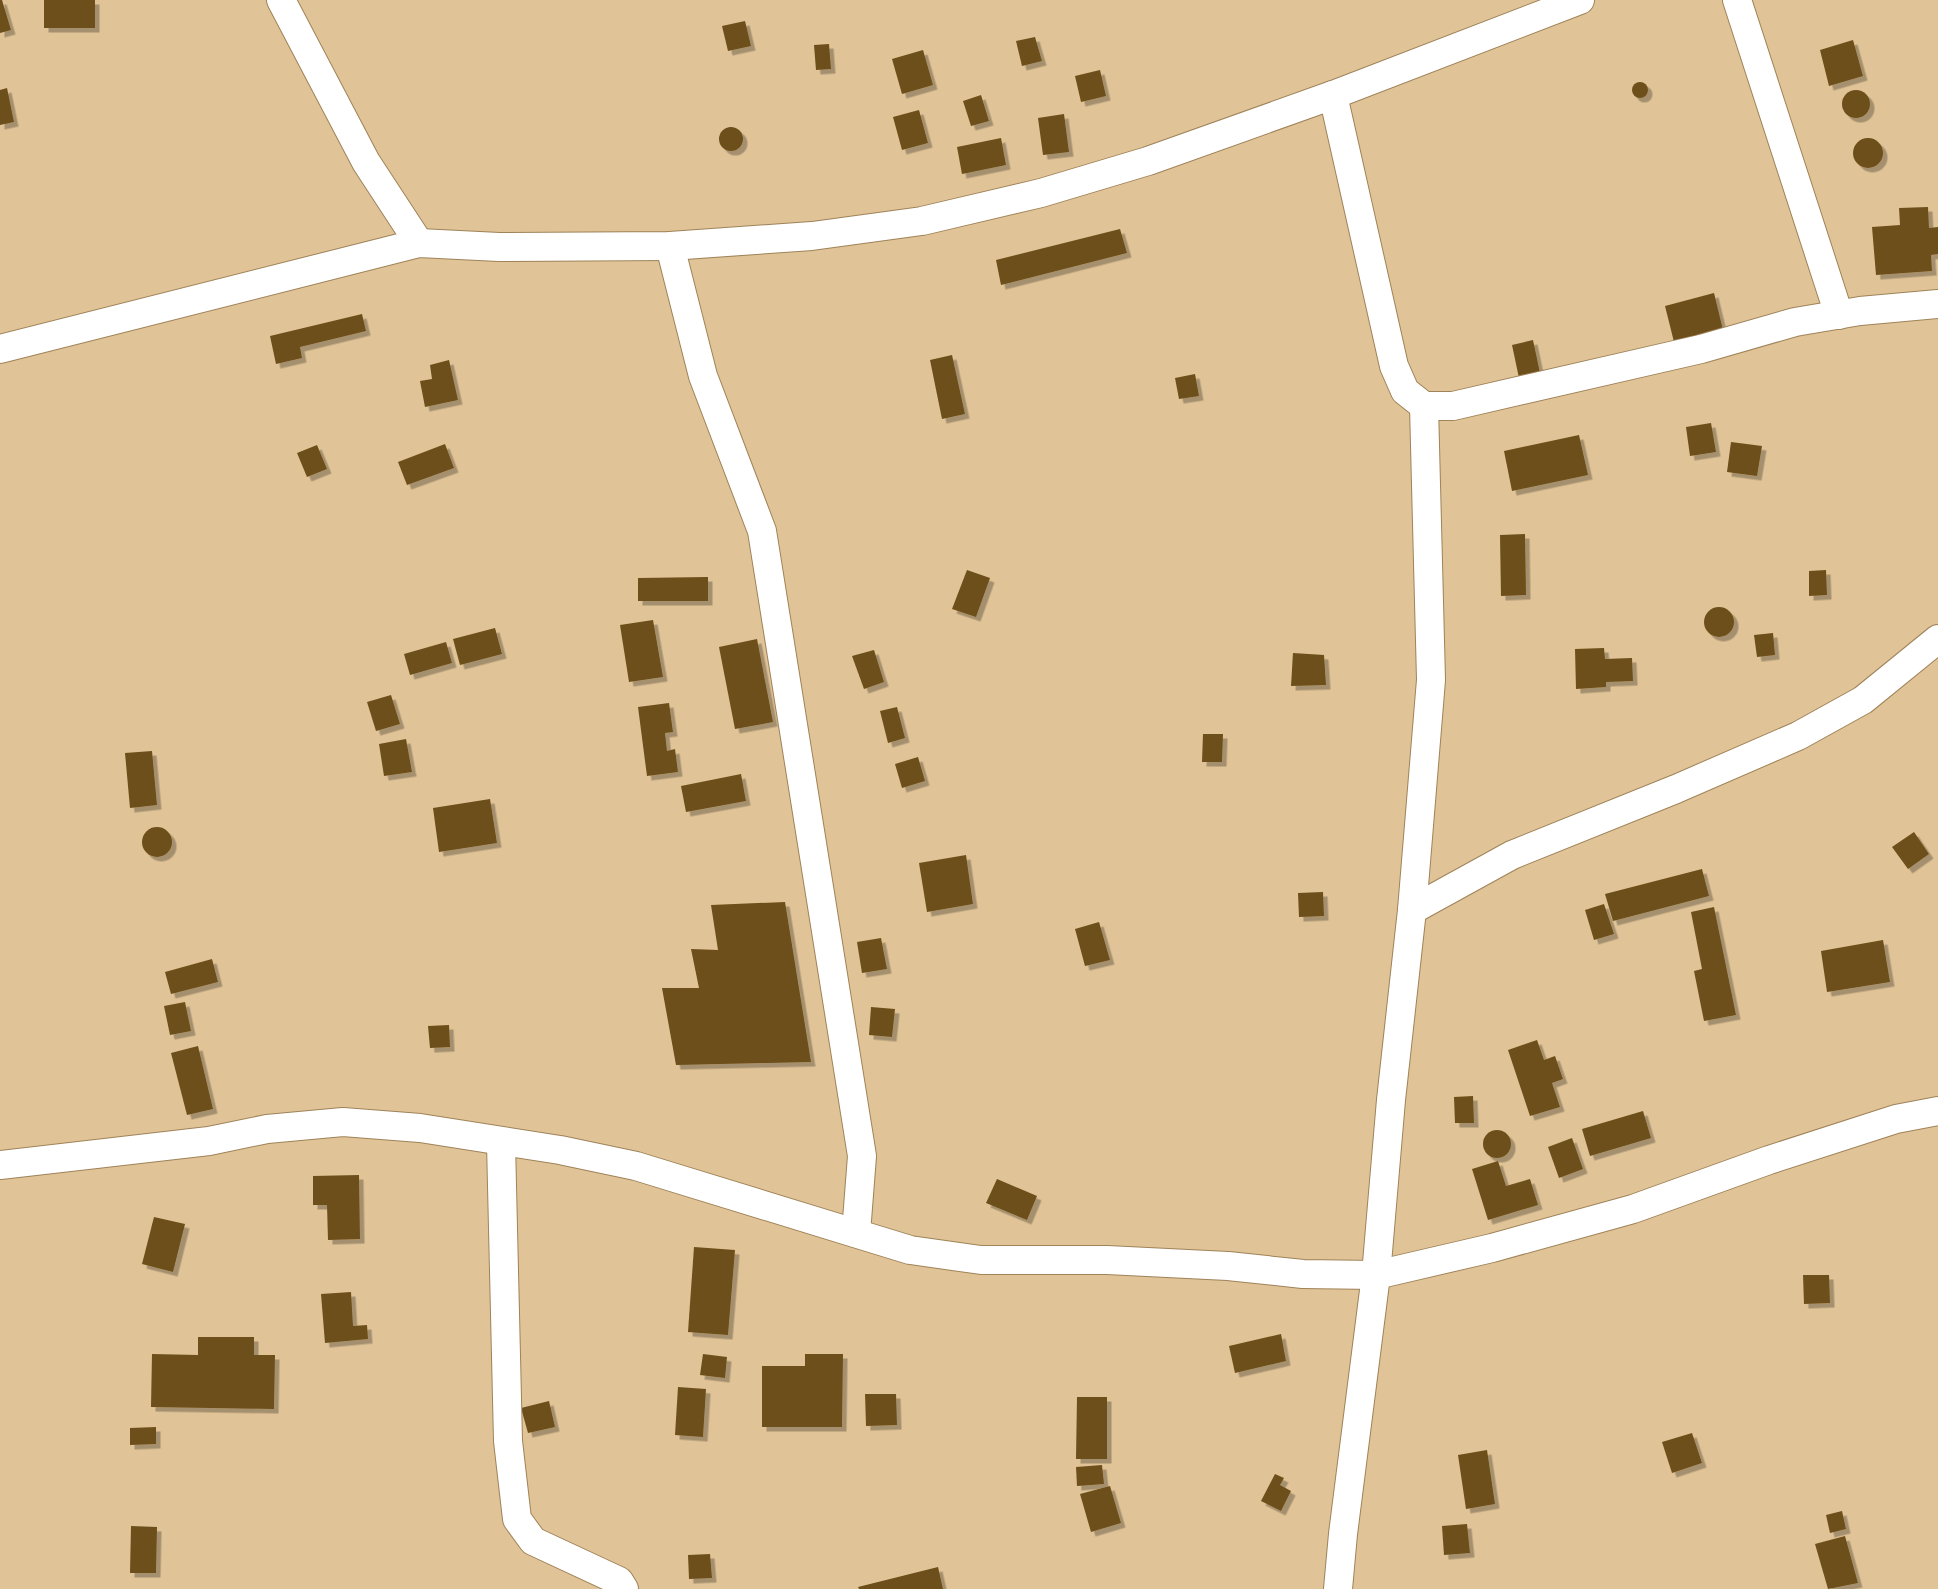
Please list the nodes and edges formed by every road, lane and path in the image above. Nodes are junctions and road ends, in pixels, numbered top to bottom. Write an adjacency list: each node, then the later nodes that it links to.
1 (281, 0): 5 (street)
2 (1580, 0): 4 (street)
3 (1737, 0): 8 (street)
4 (1334, 95): 6 (street); 10 (street)
5 (419, 243): 6 (street); 9 (street)
6 (670, 246): 16 (street)
7 (1938, 304): 8 (street)
8 (1839, 315): 10 (street)
9 (0, 349)
10 (1424, 406): 12 (street)
11 (1938, 639): 12 (street)
12 (1412, 910): 17 (street)
13 (1938, 1111): 17 (street)
14 (501, 1143): 15 (street); 16 (street); 18 (street)
15 (0, 1164)
16 (856, 1233): 17 (street)
17 (1376, 1275): 19 (street)
18 (624, 1589)
19 (1338, 1589)

